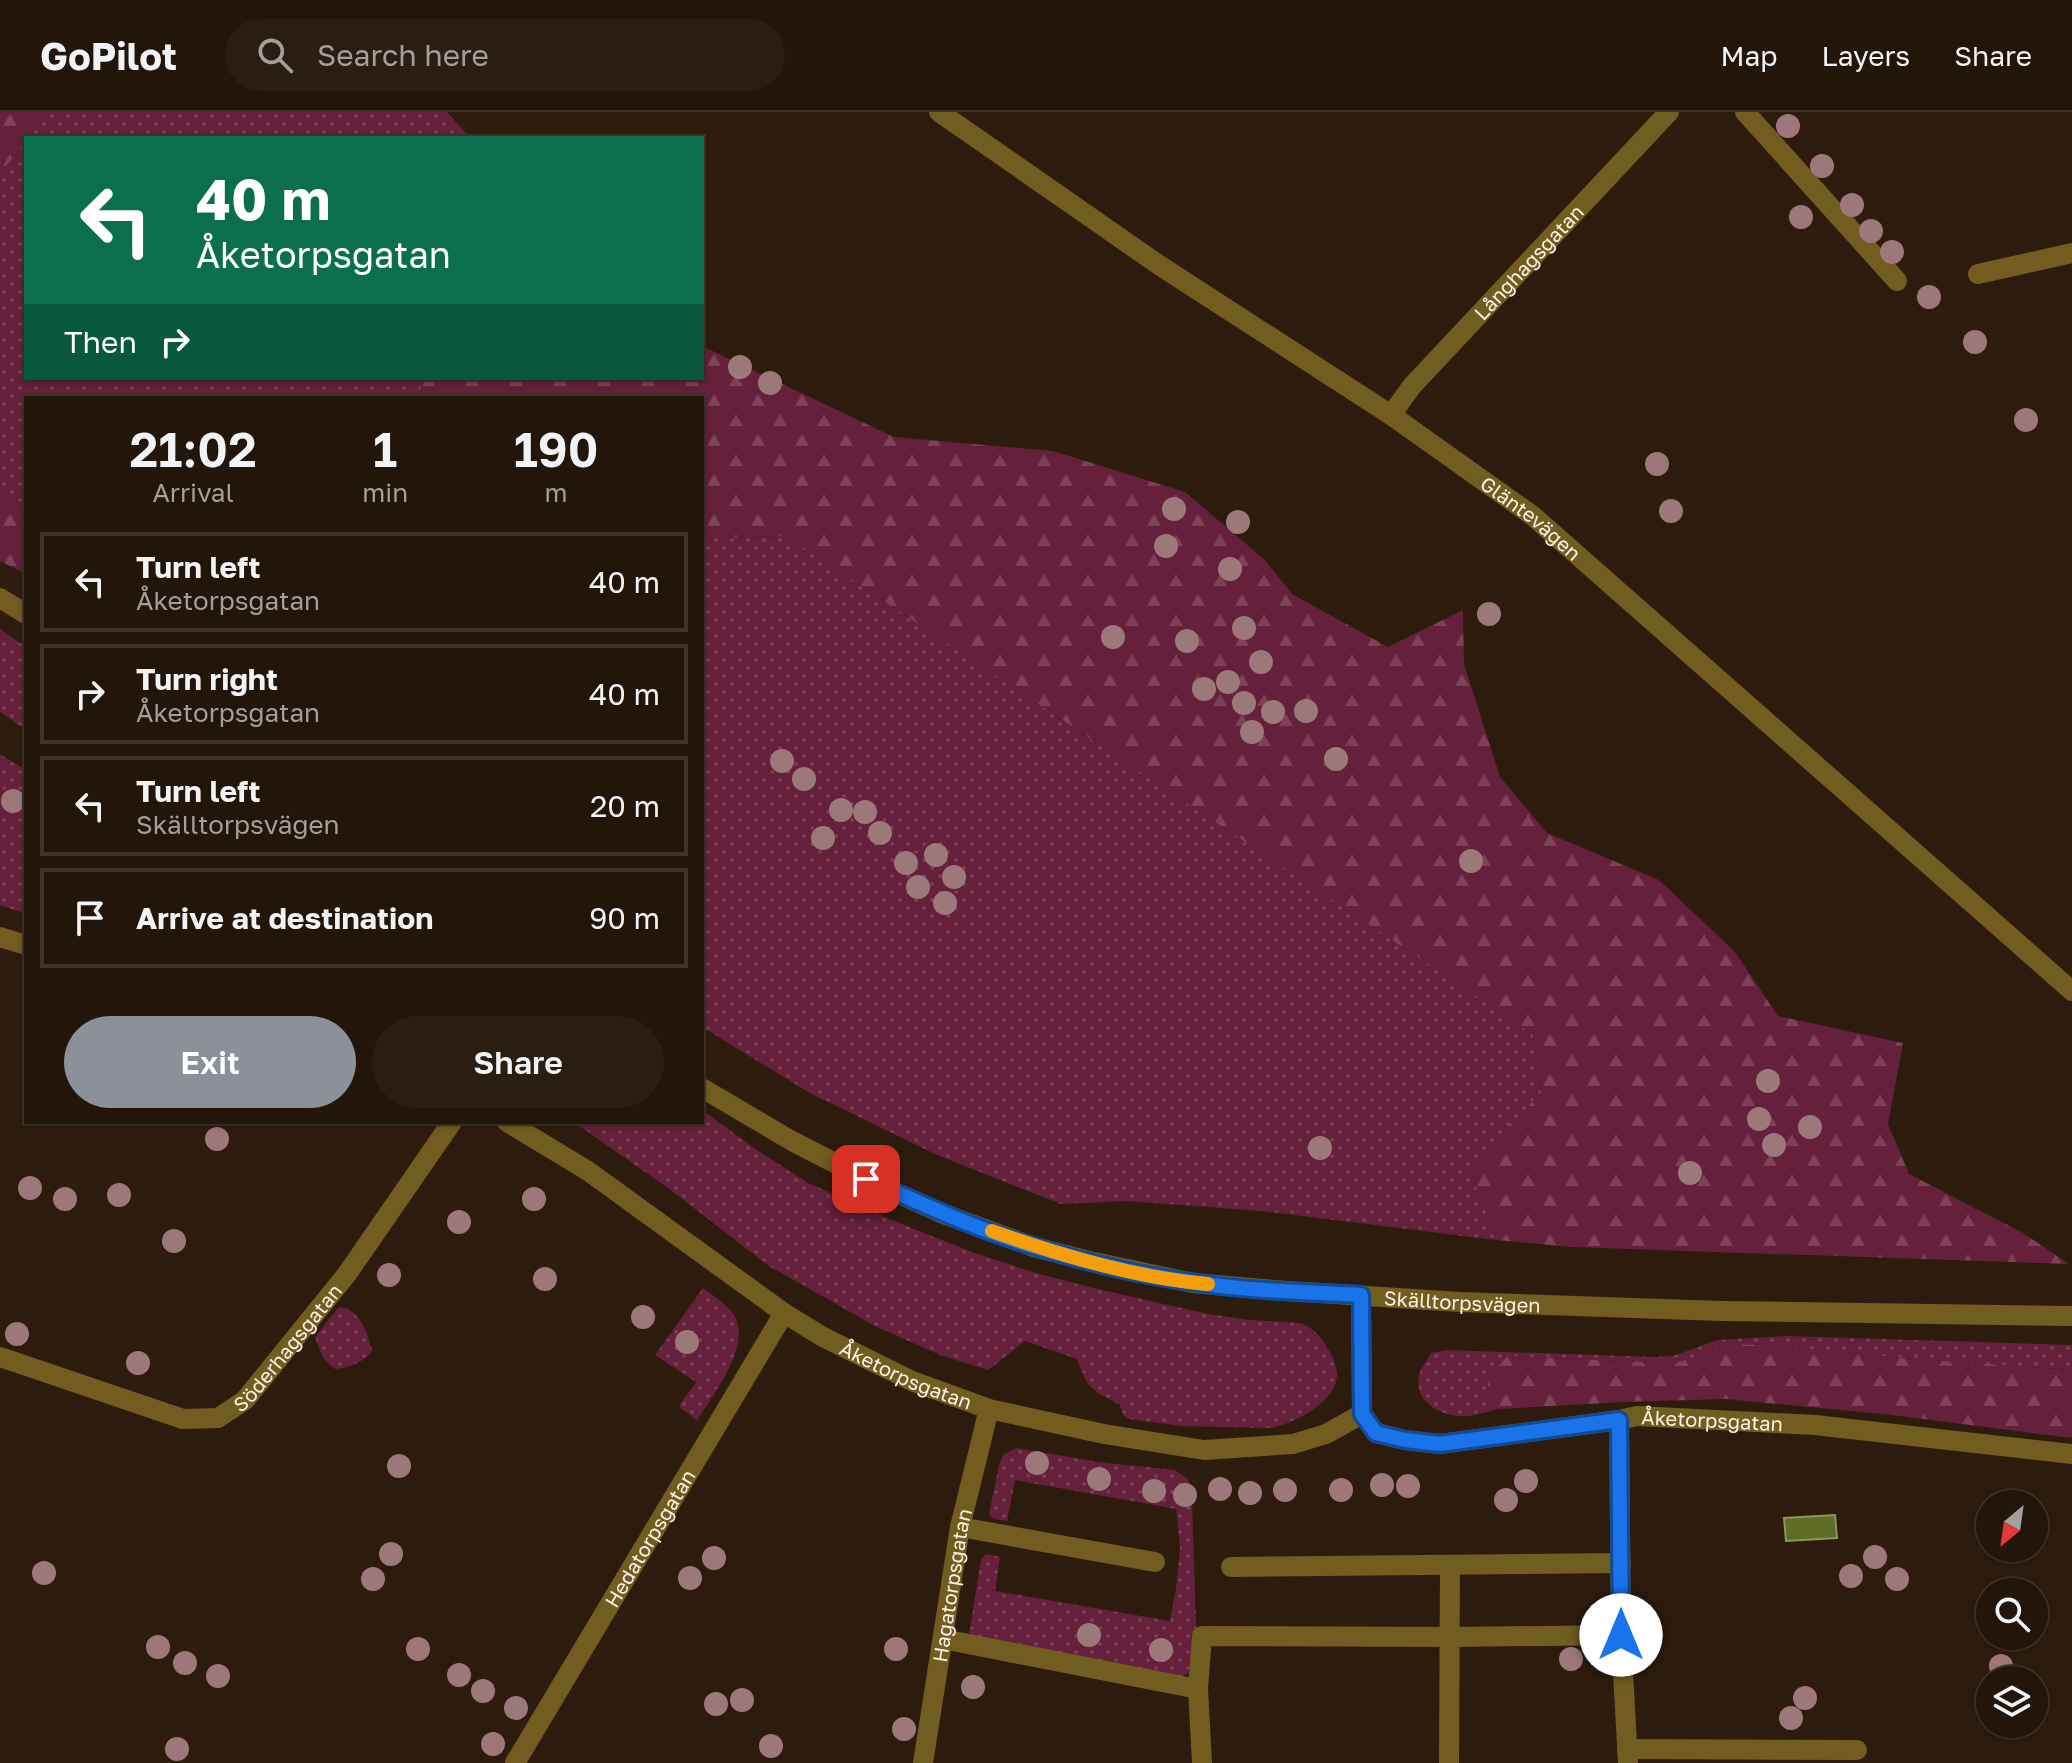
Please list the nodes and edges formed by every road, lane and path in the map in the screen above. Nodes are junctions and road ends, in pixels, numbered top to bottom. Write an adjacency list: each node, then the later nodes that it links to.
1 (939, 112): 7 (street, Gläntevägen)
2 (1669, 112): 7 (street, Långhagsgatan)
3 (1745, 112): 6 (street)
4 (2072, 253): 5 (street)
5 (1978, 274)
6 (1897, 281)
7 (1391, 415): 12 (street, Gläntevägen)
8 (0, 598): 9 (street)
9 (24, 613)
10 (0, 937): 11 (street)
11 (24, 944)
12 (2072, 991)
13 (704, 1089): 16 (street, Skälltorpsvägen)
14 (451, 1124): 19 (street, Söderhagsgatan)
15 (510, 1124): 17 (street, Åketorpsgatan)
16 (1361, 1295): 18 (street, Skälltorpsvägen); 21 (street)
17 (784, 1313): 20 (street, Åketorpsgatan); 35 (street, Hedatorpsgatan)
18 (2072, 1316)
19 (0, 1357)
20 (989, 1409): 21 (street, Åketorpsgatan); 24 (street, Hagatorpsgatan)
21 (1362, 1414): 22 (street, Åketorpsgatan)
22 (1619, 1420): 23 (street, Åketorpsgatan); 26 (street)
23 (2072, 1454)
24 (960, 1527): 25 (street); 31 (street, Hagatorpsgatan)
25 (1155, 1562)
26 (1621, 1563): 27 (street); 29 (street)
27 (1450, 1565): 28 (street); 30 (street)
28 (1231, 1567)
29 (1621, 1635): 30 (street); 34 (street)
30 (1449, 1637): 32 (street); 38 (street)
31 (943, 1639): 32 (street); 36 (street, Hagatorpsgatan)
32 (1198, 1689): 37 (street)
33 (1857, 1750): 34 (street)
34 (1627, 1756)
35 (515, 1763)
36 (923, 1763)
37 (1202, 1763)
38 (1449, 1763)

